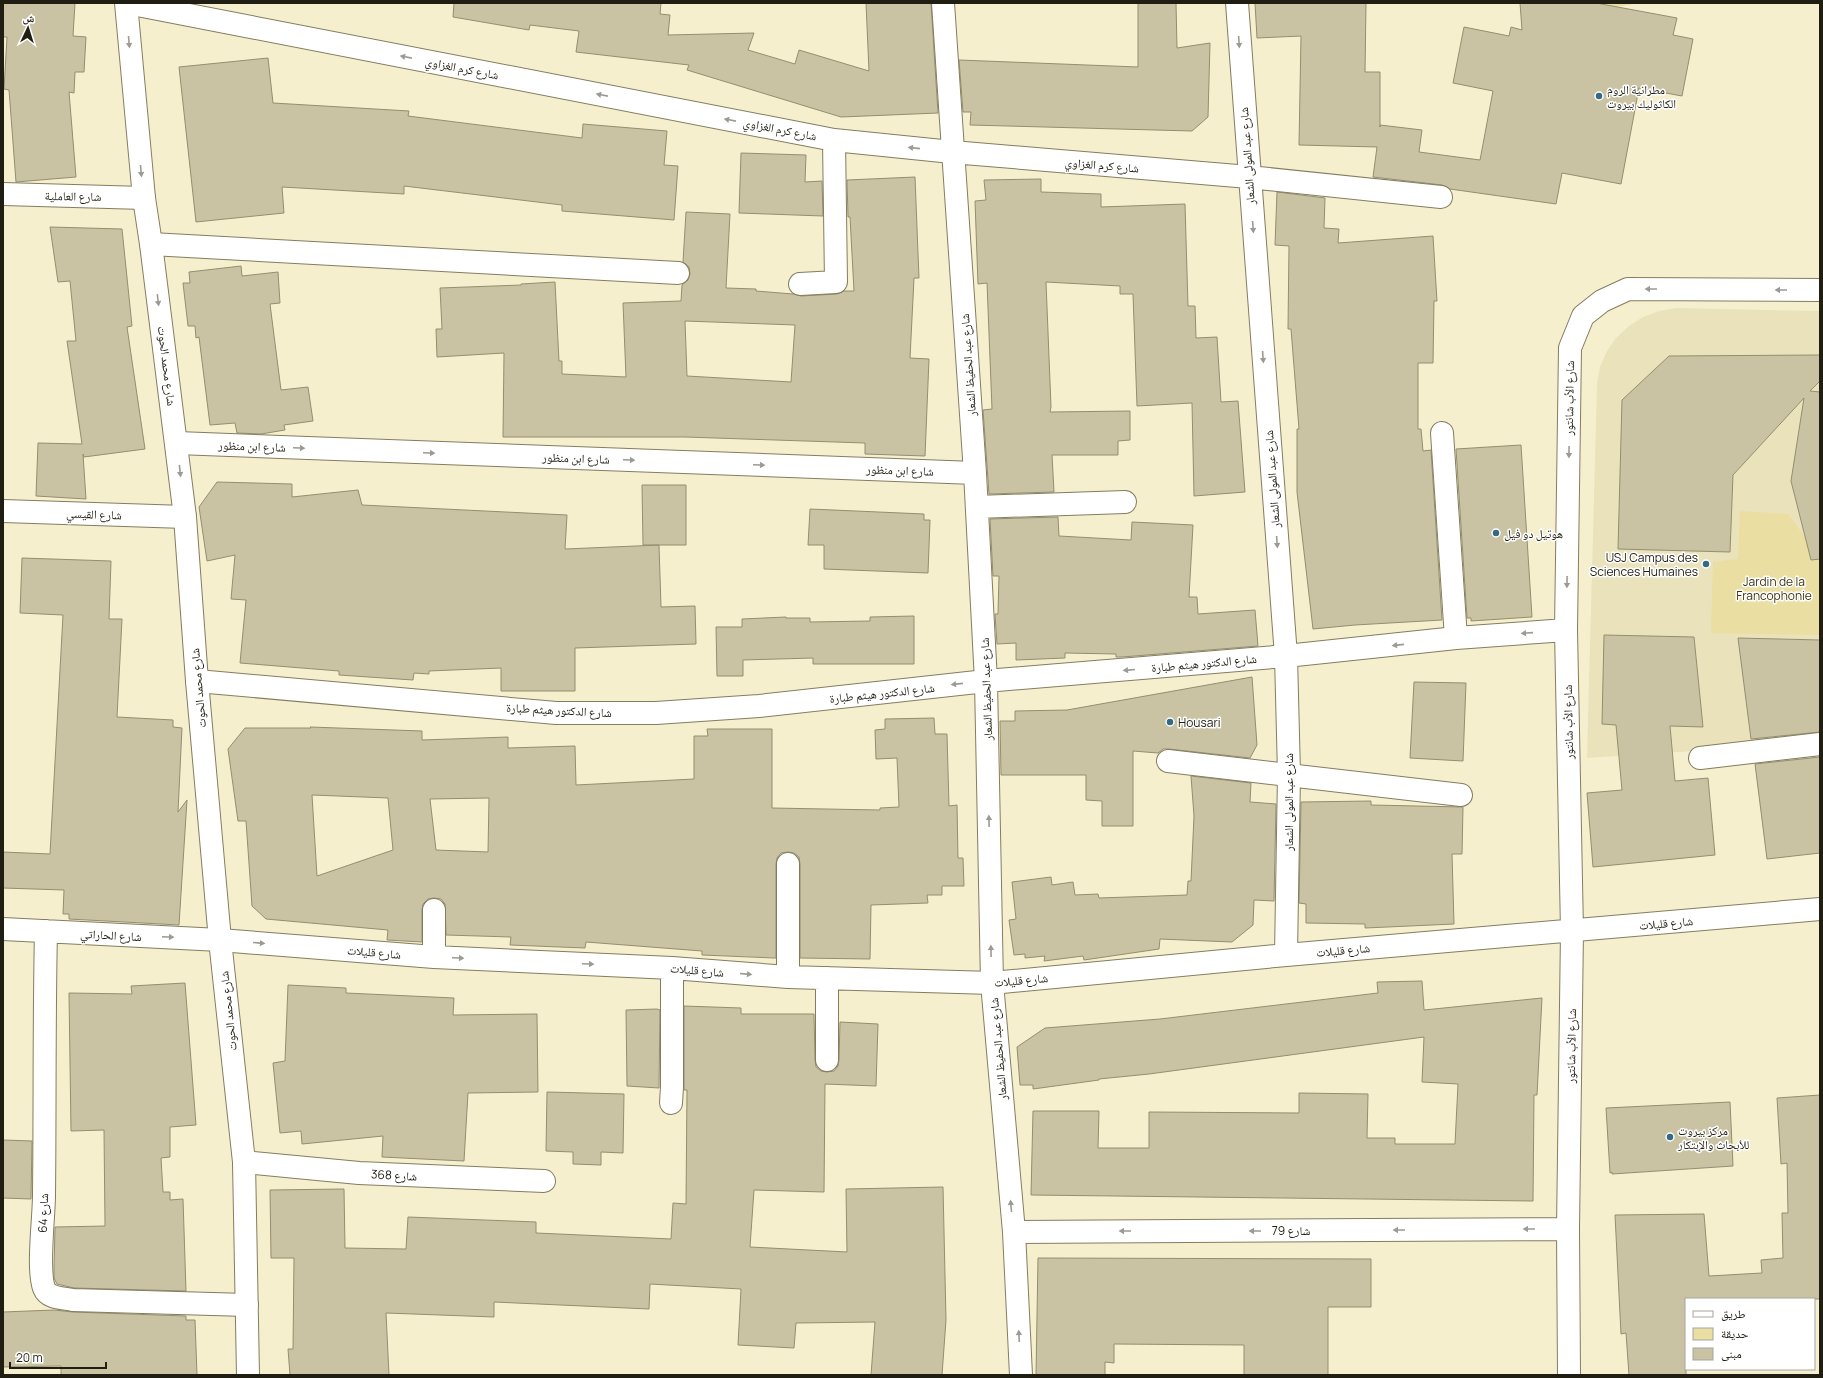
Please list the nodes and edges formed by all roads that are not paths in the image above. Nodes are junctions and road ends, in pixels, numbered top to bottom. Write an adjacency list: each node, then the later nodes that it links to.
1 (127, 3): 4 (street, شارع كرم الغزاوي, one-way to 1); 9 (street, شارع محمد الحوت, one-way to 9)
2 (943, 3): 5 (street, شارع عبد الحفيظ الشعار)
3 (1236, 3): 6 (street, شارع عبد المولى الشعار, one-way to 6)
4 (834, 140): 5 (street, شارع كرم الغزاوي, one-way to 4); 12 (street)
5 (952, 152): 6 (street, شارع كرم الغزاوي); 16 (street, شارع عبد الحفيظ الشعار)
6 (1249, 177): 8 (street, شارع كرم الغزاوي); 23 (street, شارع عبد المولى الشعار, one-way to 23)
7 (3, 194): 9 (street, شارع العاملية)
8 (1441, 197)
9 (144, 198): 10 (street, شارع محمد الحوت)
10 (151, 244): 11 (street); 15 (street, شارع محمد الحوت, one-way to 15)
11 (678, 273)
12 (800, 284)
13 (1820, 290): 21 (street, شارع الأب شانتور, one-way to 21)
14 (1442, 433): 22 (street)
15 (176, 443): 16 (street, شارع ابن منظور, one-way to 16); 20 (street, شارع محمد الحوت, one-way to 20)
16 (976, 473): 18 (street, شارع عبد الحفيظ الشعار)
17 (1125, 502): 18 (street)
18 (977, 507): 25 (street, شارع عبد الحفيظ الشعار)
19 (3, 510): 20 (street, شارع القيسي)
20 (185, 518): 24 (street, شارع محمد الحوت)
21 (1566, 630): 22 (street, شارع الدكتور هيثم طبارة, one-way to 22); 36 (street, شارع الأب شانتور)
22 (1456, 638): 23 (street, شارع الدكتور هيثم طبارة, one-way to 23)
23 (1286, 656): 25 (street, شارع الدكتور هيثم طبارة, one-way to 25); 29 (street, شارع عبد المولى الشعار)
24 (197, 681): 25 (street, شارع الدكتور هيثم طبارة, one-way to 24); 37 (street, شارع محمد الحوت)
25 (986, 681): 43 (street, شارع عبد الحفيظ الشعار, one-way to 25)
26 (1820, 744): 27 (street)
27 (1700, 758)
28 (1168, 761): 29 (street)
29 (1289, 774): 30 (street); 38 (street, شارع عبد المولى الشعار)
30 (1461, 795)
31 (788, 864): 41 (street)
32 (1820, 909): 36 (street, شارع قليلات)
33 (434, 910): 39 (street)
34 (3, 929): 35 (street, شارع الحاراتي)
35 (46, 931): 37 (street, شارع الحاراتي, one-way to 37); 50 (street, شارع 64)
36 (1572, 931): 38 (street, شارع قليلات); 48 (street, شارع الأب شانتور)
37 (220, 940): 39 (street, شارع قليلات, one-way to 39); 46 (street, شارع محمد الحوت)
38 (1286, 955): 43 (street, شارع قليلات)
39 (434, 957): 40 (street, شارع قليلات, one-way to 40)
40 (672, 968): 41 (street, شارع قليلات, one-way to 41); 45 (street)
41 (788, 977): 42 (street, شارع قليلات)
42 (827, 978): 43 (street, شارع قليلات); 44 (street)
43 (992, 983): 49 (street, شارع عبد الحفيظ الشعار, one-way to 43)
44 (827, 1060)
45 (671, 1103)
46 (244, 1162): 47 (street, شارع 368); 50 (street, شارع محمد الحوت)
47 (544, 1181)
48 (1568, 1229): 49 (street, شارع 79, one-way to 49); 53 (street, شارع الأب شانتور)
49 (1014, 1232): 52 (street, شارع عبد الحفيظ الشعار, one-way to 49)
50 (247, 1305): 51 (street, شارع محمد الحوت)
51 (248, 1375)
52 (1021, 1375)
53 (1569, 1375)

